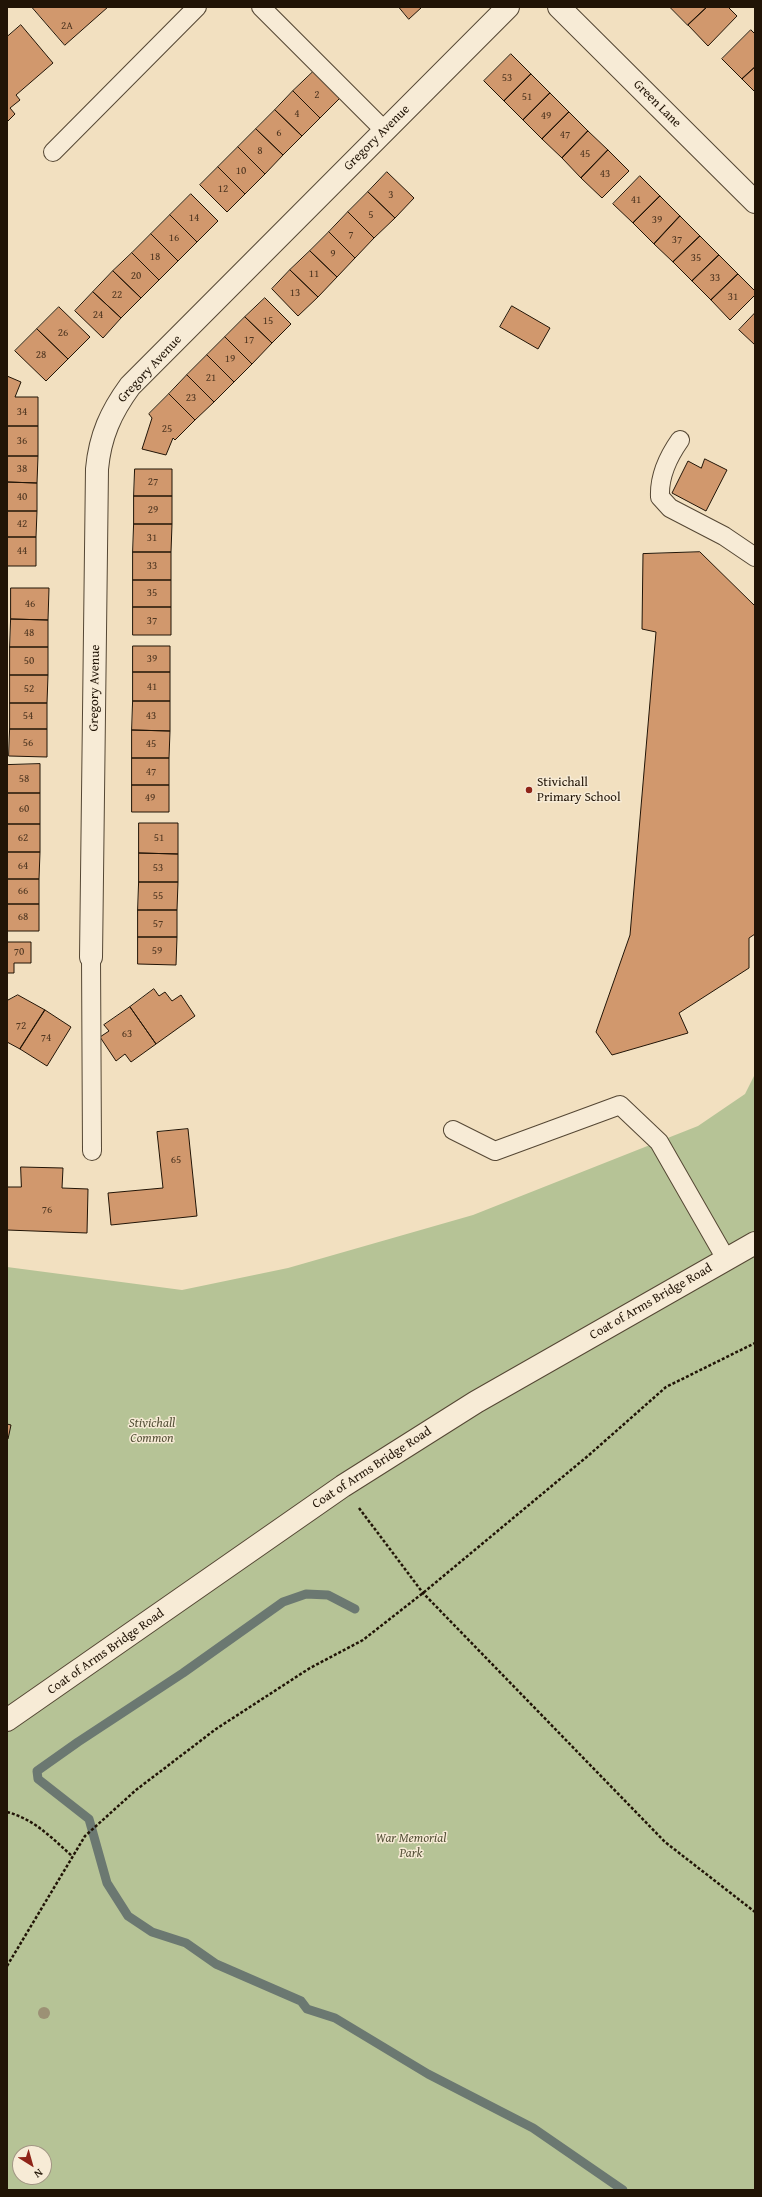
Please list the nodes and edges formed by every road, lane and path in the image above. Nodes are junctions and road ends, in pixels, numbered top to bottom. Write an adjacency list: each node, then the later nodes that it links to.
1 (197, 7): 6 (lane)
2 (261, 7): 5 (lane)
3 (508, 7): 5 (street, Gregory Avenue)
4 (559, 7): 7 (street, Green Lane)
5 (385, 131): 10 (street, Gregory Avenue)
6 (52, 152)
7 (755, 202)
8 (680, 440): 9 (lane)
9 (755, 556)
10 (91, 957): 12 (lane)
11 (453, 1130): 14 (lane)
12 (92, 1151)
13 (755, 1243): 14 (street, Coat of Arms Bridge Road)
14 (726, 1259): 16 (street, Coat of Arms Bridge Road)
15 (755, 1342): 17 (path)
16 (343, 1486): 17 (path); 18 (street, Coat of Arms Bridge Road)
17 (423, 1594): 20 (path); 21 (path)
18 (7, 1720)
19 (7, 1812): 20 (path)
20 (72, 1856): 22 (path)
21 (755, 1912)
22 (7, 1966)

